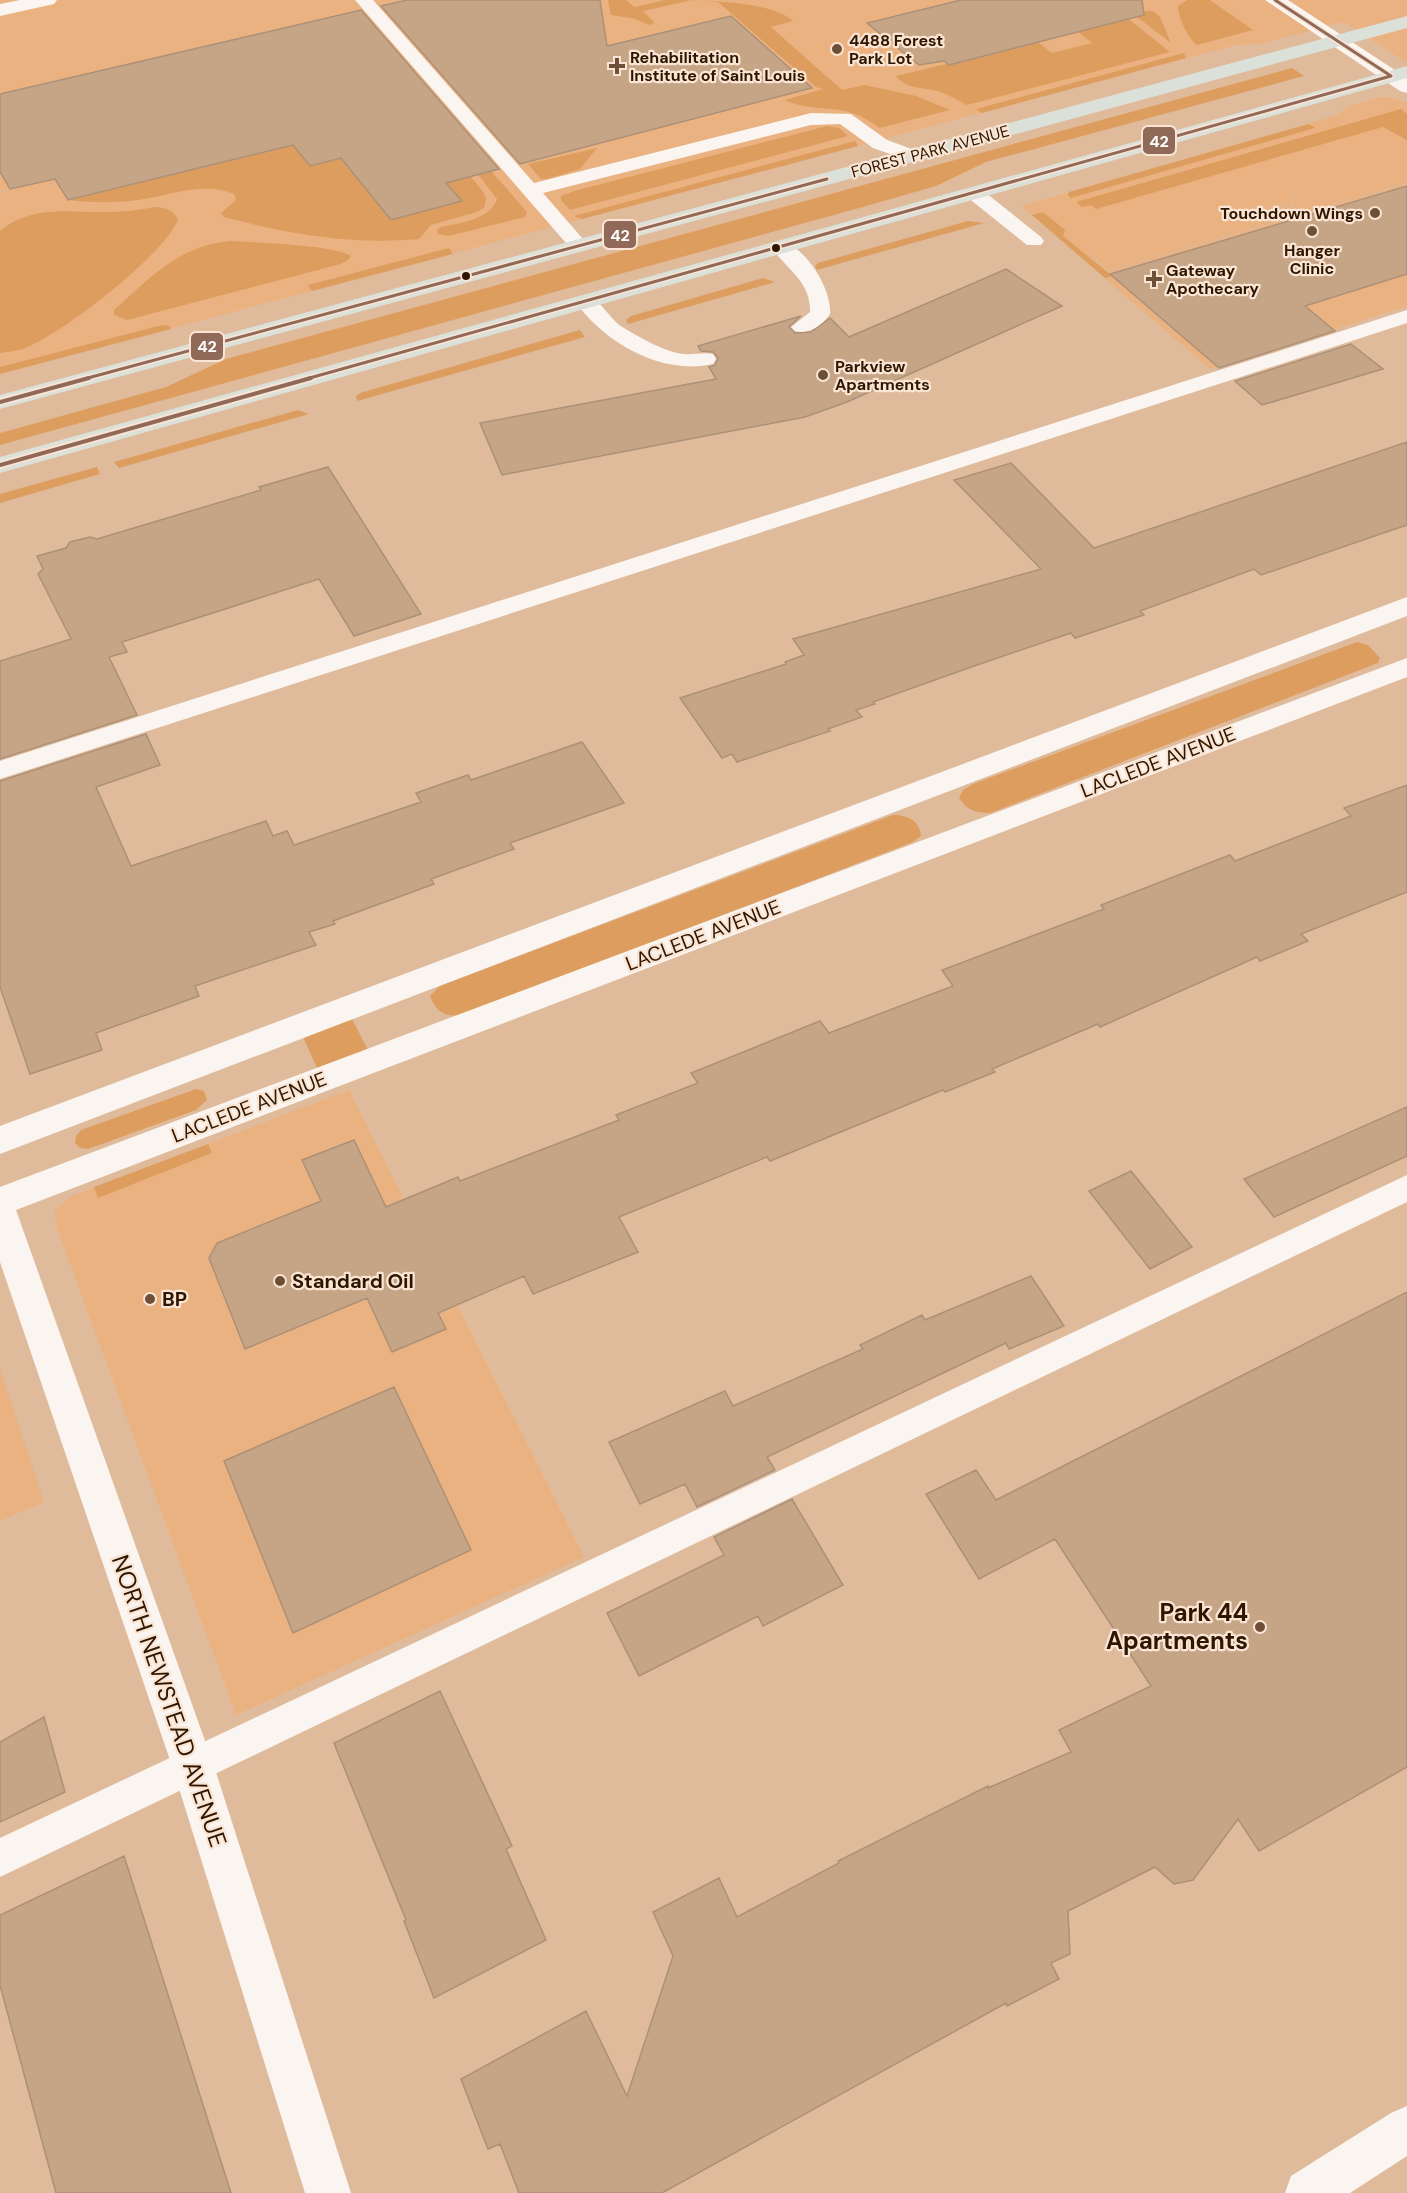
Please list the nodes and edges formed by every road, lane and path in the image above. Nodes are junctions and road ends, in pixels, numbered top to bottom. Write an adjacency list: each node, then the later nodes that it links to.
1 (47, 0): 4 (street)
2 (364, 0): 17 (lane)
3 (1275, 0): 6 (street)
4 (0, 10)
5 (1407, 22): 6 (main road, FOREST PARK AVENUE)
6 (1336, 41): 7 (street); 11 (main road, FOREST PARK AVENUE)
7 (1402, 78): 18 (main road)
8 (672, 138): 9 (lane)
9 (706, 145): 11 (lane); 12 (lane)
10 (618, 152): 12 (lane)
11 (913, 156): 26 (main road, FOREST PARK AVENUE)
12 (596, 173): 17 (lane)
13 (1407, 183): 22 (path)
14 (1284, 184): 20 (path)
15 (0, 190): 16 (path)
16 (7, 190)
17 (530, 190): 26 (lane)
18 (974, 193): 25 (lane); 27 (main road)
19 (1235, 198): 21 (path)
20 (1291, 206): 21 (path); 22 (path)
21 (1273, 211): 23 (path)
22 (1301, 214): 23 (path)
23 (1284, 219): 24 (path)
24 (1096, 238)
25 (1034, 242)
26 (579, 246): 32 (main road, FOREST PARK AVENUE)
27 (781, 247): 28 (main road); 30 (lane)
28 (585, 301): 31 (lane); 33 (main road)
29 (1407, 316): 36 (lane)
30 (802, 327)
31 (705, 358)
32 (0, 402)
33 (0, 465)
34 (1407, 606): 37 (street)
35 (1407, 667): 39 (street, LACLEDE AVENUE)
36 (0, 770)
37 (0, 1140)
38 (1407, 1188): 41 (lane)
39 (0, 1202)
40 (0, 1212): 41 (street, NORTH NEWSTEAD AVENUE)
41 (193, 1766): 42 (lane); 44 (street, NORTH NEWSTEAD AVENUE)
42 (0, 1858)
43 (1407, 2129): 45 (street)
44 (328, 2193)
45 (1308, 2193)

